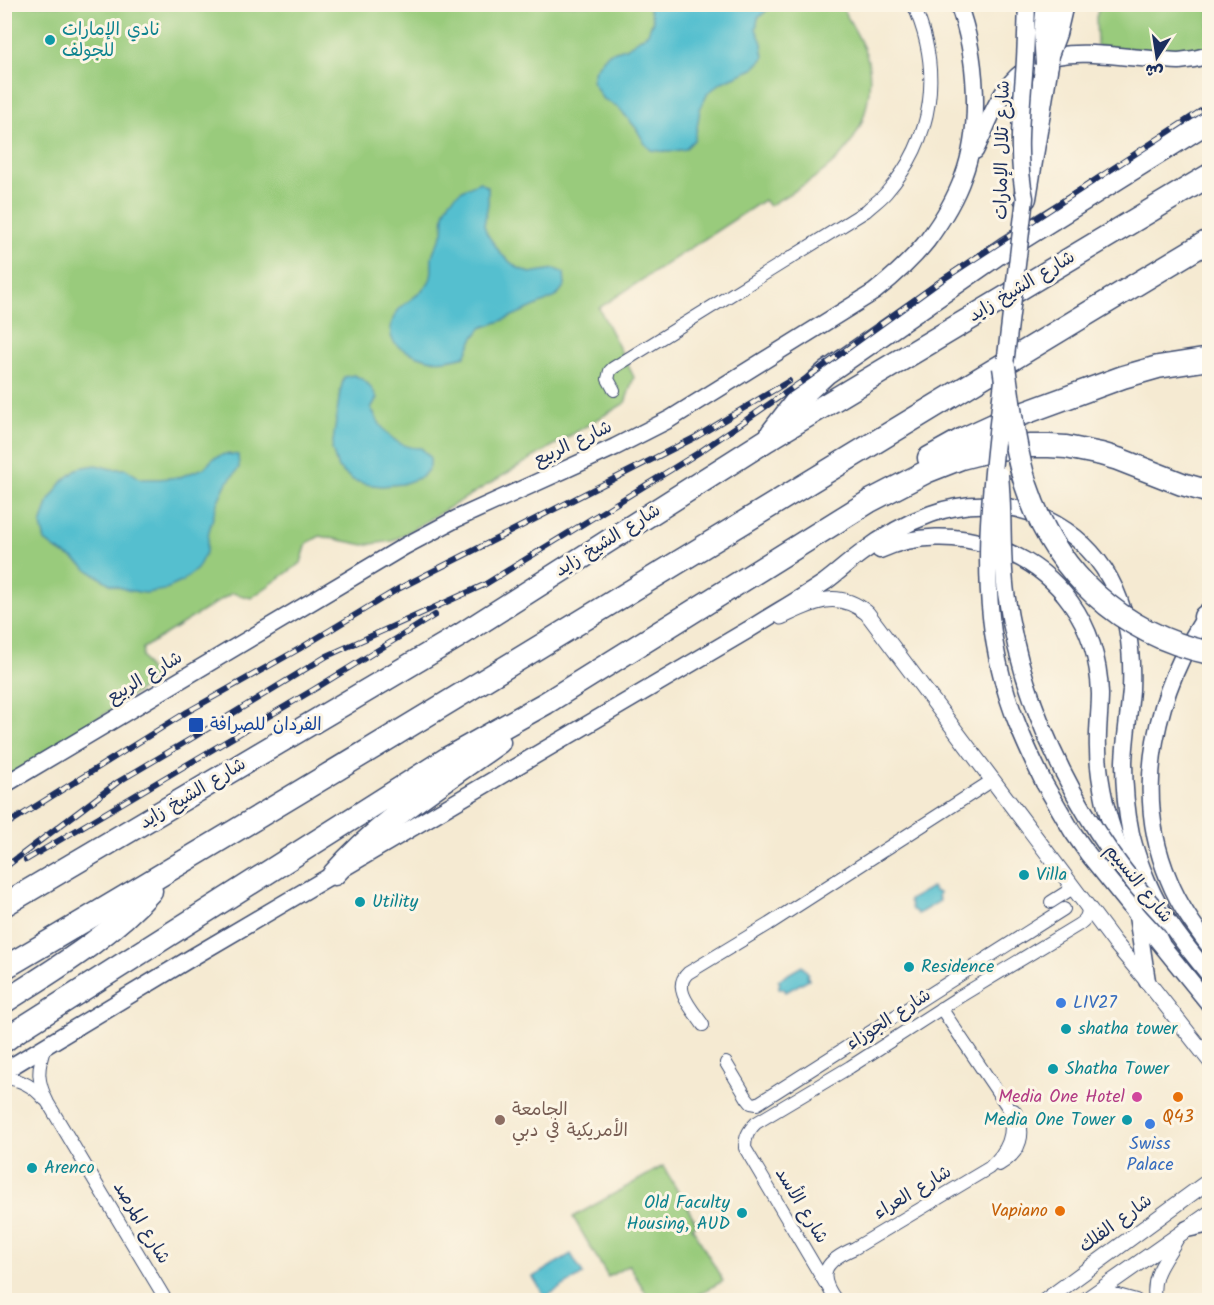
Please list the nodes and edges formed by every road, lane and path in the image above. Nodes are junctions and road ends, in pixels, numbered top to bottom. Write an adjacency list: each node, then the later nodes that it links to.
1 (913, 4): 15 (street)
2 (957, 4): 10 (main road, شارع الربيع)
3 (1027, 4): 11 (main road, شارع تلال الإمارات, bridge)
4 (1048, 4): 7 (highway, bridge)
5 (1065, 4): 7 (main road, bridge)
6 (1209, 56): 10 (main road)
7 (1047, 64): 11 (highway, bridge)
8 (1209, 119): 16 (highway)
9 (1209, 175): 16 (highway, شارع الشيخ زايد)
10 (964, 177): 26 (main road, شارع الربيع)
11 (1025, 198): 14 (main road, شارع تلال الإمارات, bridge)
12 (1209, 240): 27 (highway)
13 (1209, 359): 19 (highway)
14 (1004, 368): 17 (main road, bridge); 23 (highway, bridge)
15 (614, 390)
16 (767, 441): 31 (highway, شارع الشيخ زايد)
17 (996, 441): 34 (main road, شارع النسيم, bridge); 35 (main road, bridge)
18 (1209, 492): 19 (highway)
19 (870, 501): 24 (highway)
20 (842, 569): 22 (main road); 35 (main road, bridge); 36 (main road)
21 (1208, 614): 37 (main road, شارع النسيم)
22 (748, 630): 25 (street); 28 (main road)
23 (1209, 653)
24 (546, 703): 28 (highway); 48 (highway)
25 (993, 780): 29 (street); 46 (street)
26 (4, 785)
27 (171, 870): 38 (highway); 41 (highway)
28 (334, 874): 49 (main road)
29 (1073, 888): 30 (street); 32 (street)
30 (1051, 903)
31 (4, 905)
32 (1088, 906): 40 (street); 44 (street, شارع الجوزاء)
33 (1064, 909): 43 (street)
34 (1137, 915): 36 (main road, شارع النسيم); 40 (main road)
35 (1170, 924): 39 (main road)
36 (1161, 943): 42 (main road, شارع النسيم)
37 (1209, 947)
38 (4, 968)
39 (1209, 976)
40 (1147, 981): 50 (street)
41 (4, 1002)
42 (1209, 1005)
43 (909, 1008): 45 (street); 47 (street); 51 (street)
44 (941, 1008): 45 (street, شارع الجوزاء); 60 (street, شارع العراء)
45 (928, 1016): 47 (street, شارع الجوزاء)
46 (703, 1025)
47 (910, 1028): 55 (street, شارع الجوزاء)
48 (9, 1036)
49 (45, 1047): 52 (main road); 54 (street, شارع المرصد)
50 (1209, 1060)
51 (726, 1064)
52 (4, 1071)
53 (4, 1078): 54 (street, شارع المرصد)
54 (48, 1103): 63 (street, شارع المرصد)
55 (745, 1148): 61 (street, شارع الأسد)
56 (1209, 1180): 65 (street, شارع الفلك)
57 (1209, 1213): 59 (street)
58 (1209, 1224): 59 (main road)
59 (1184, 1231): 62 (street); 67 (street)
60 (855, 1248): 61 (street, شارع العراء); 64 (street, شارع العراء)
61 (825, 1283): 64 (street, شارع العراء)
62 (1091, 1297): 66 (street)
63 (166, 1300)
64 (837, 1300)
65 (1046, 1300)
66 (1136, 1300)
67 (1155, 1300)

